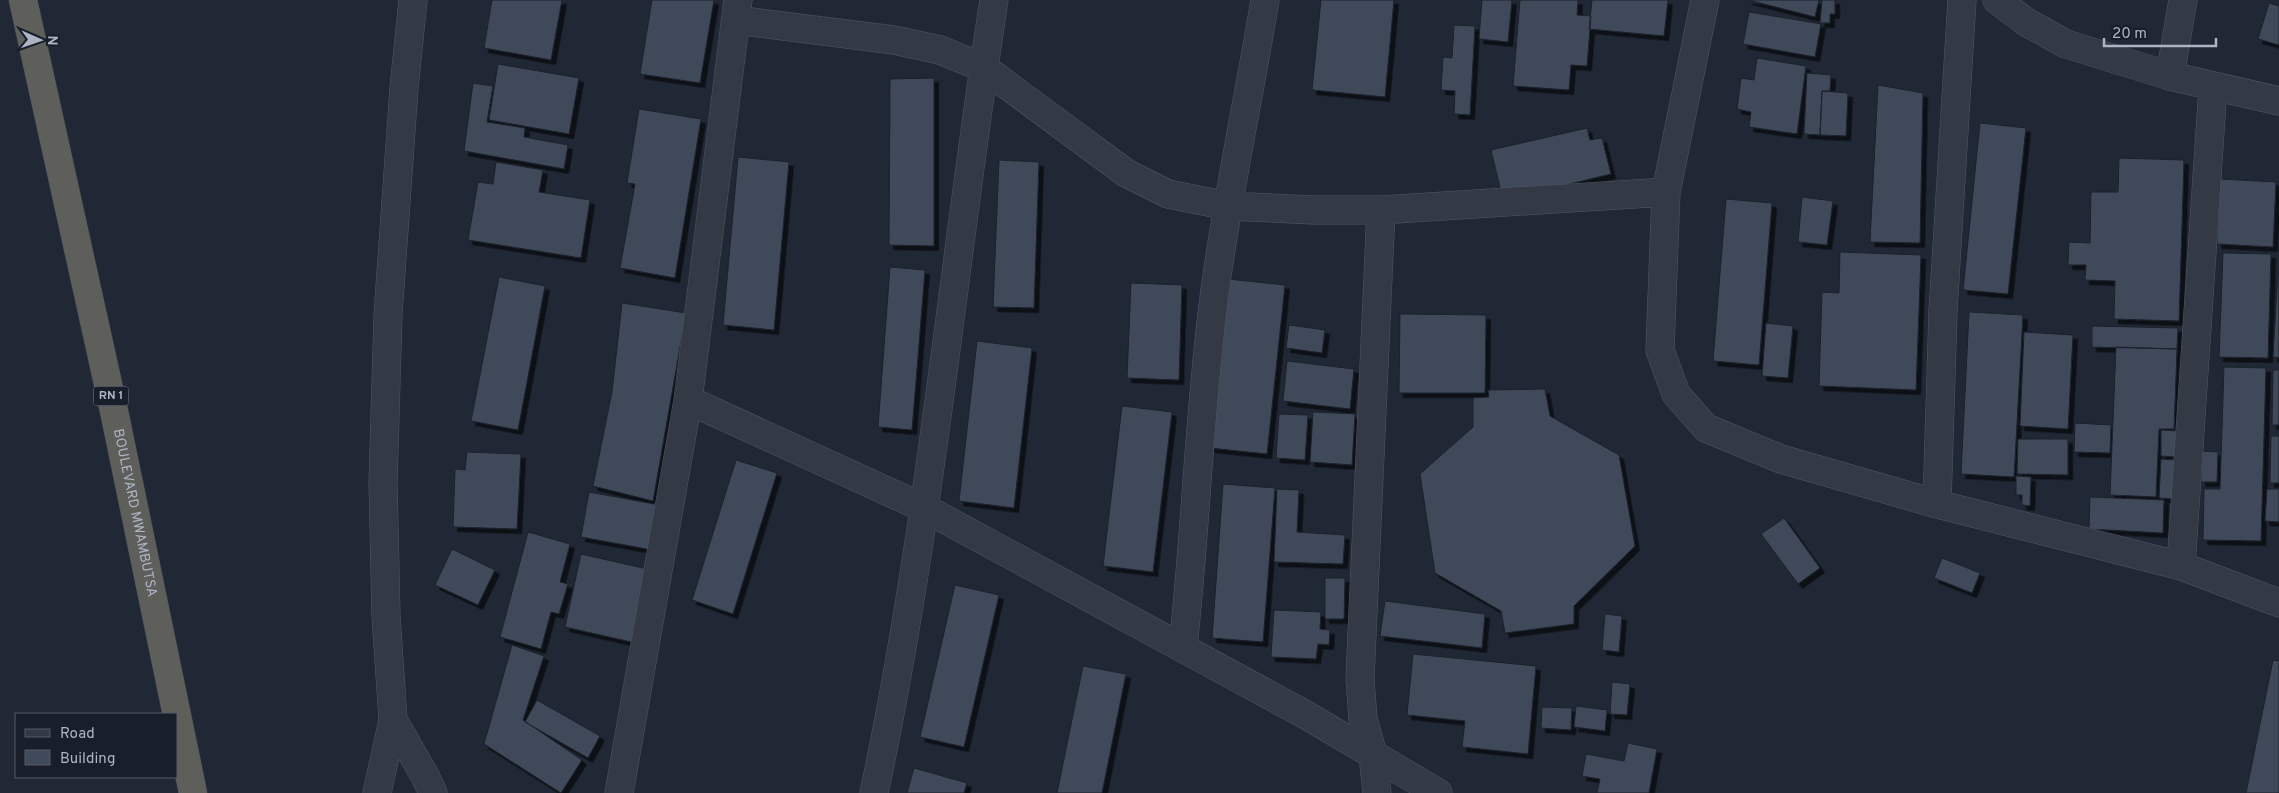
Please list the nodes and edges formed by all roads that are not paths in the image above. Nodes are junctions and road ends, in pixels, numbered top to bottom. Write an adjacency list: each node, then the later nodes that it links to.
1 (24, 0): 23 (highway, BOULEVARD MWAMBUTSA / RN 1)
2 (413, 0): 25 (street)
3 (994, 0): 10 (street)
4 (1265, 0): 15 (street)
5 (1705, 0): 14 (street)
6 (1962, 0): 18 (street)
7 (1997, 0): 11 (street)
8 (2184, 0): 11 (street)
9 (737, 10): 10 (street); 17 (street)
10 (984, 68): 15 (street); 19 (street)
11 (2170, 76): 12 (street)
12 (2213, 87): 13 (street); 20 (street)
13 (2279, 101)
14 (1666, 192): 16 (street); 18 (street)
15 (1228, 206): 16 (street); 22 (street)
16 (1381, 210): 26 (street)
17 (688, 400): 19 (street); 30 (street)
18 (1937, 504): 20 (street)
19 (926, 509): 22 (street); 31 (street)
20 (2181, 566): 21 (street)
21 (2279, 603)
22 (1183, 648): 26 (street)
23 (176, 713)
24 (178, 720): 27 (highway, BOULEVARD MWAMBUTSA / RN 1)
25 (393, 720): 28 (street); 29 (street)
26 (1373, 755): 32 (street); 33 (street)
27 (193, 793)
28 (377, 793)
29 (433, 793)
30 (619, 793)
31 (874, 793)
32 (1377, 793)
33 (1438, 793)

